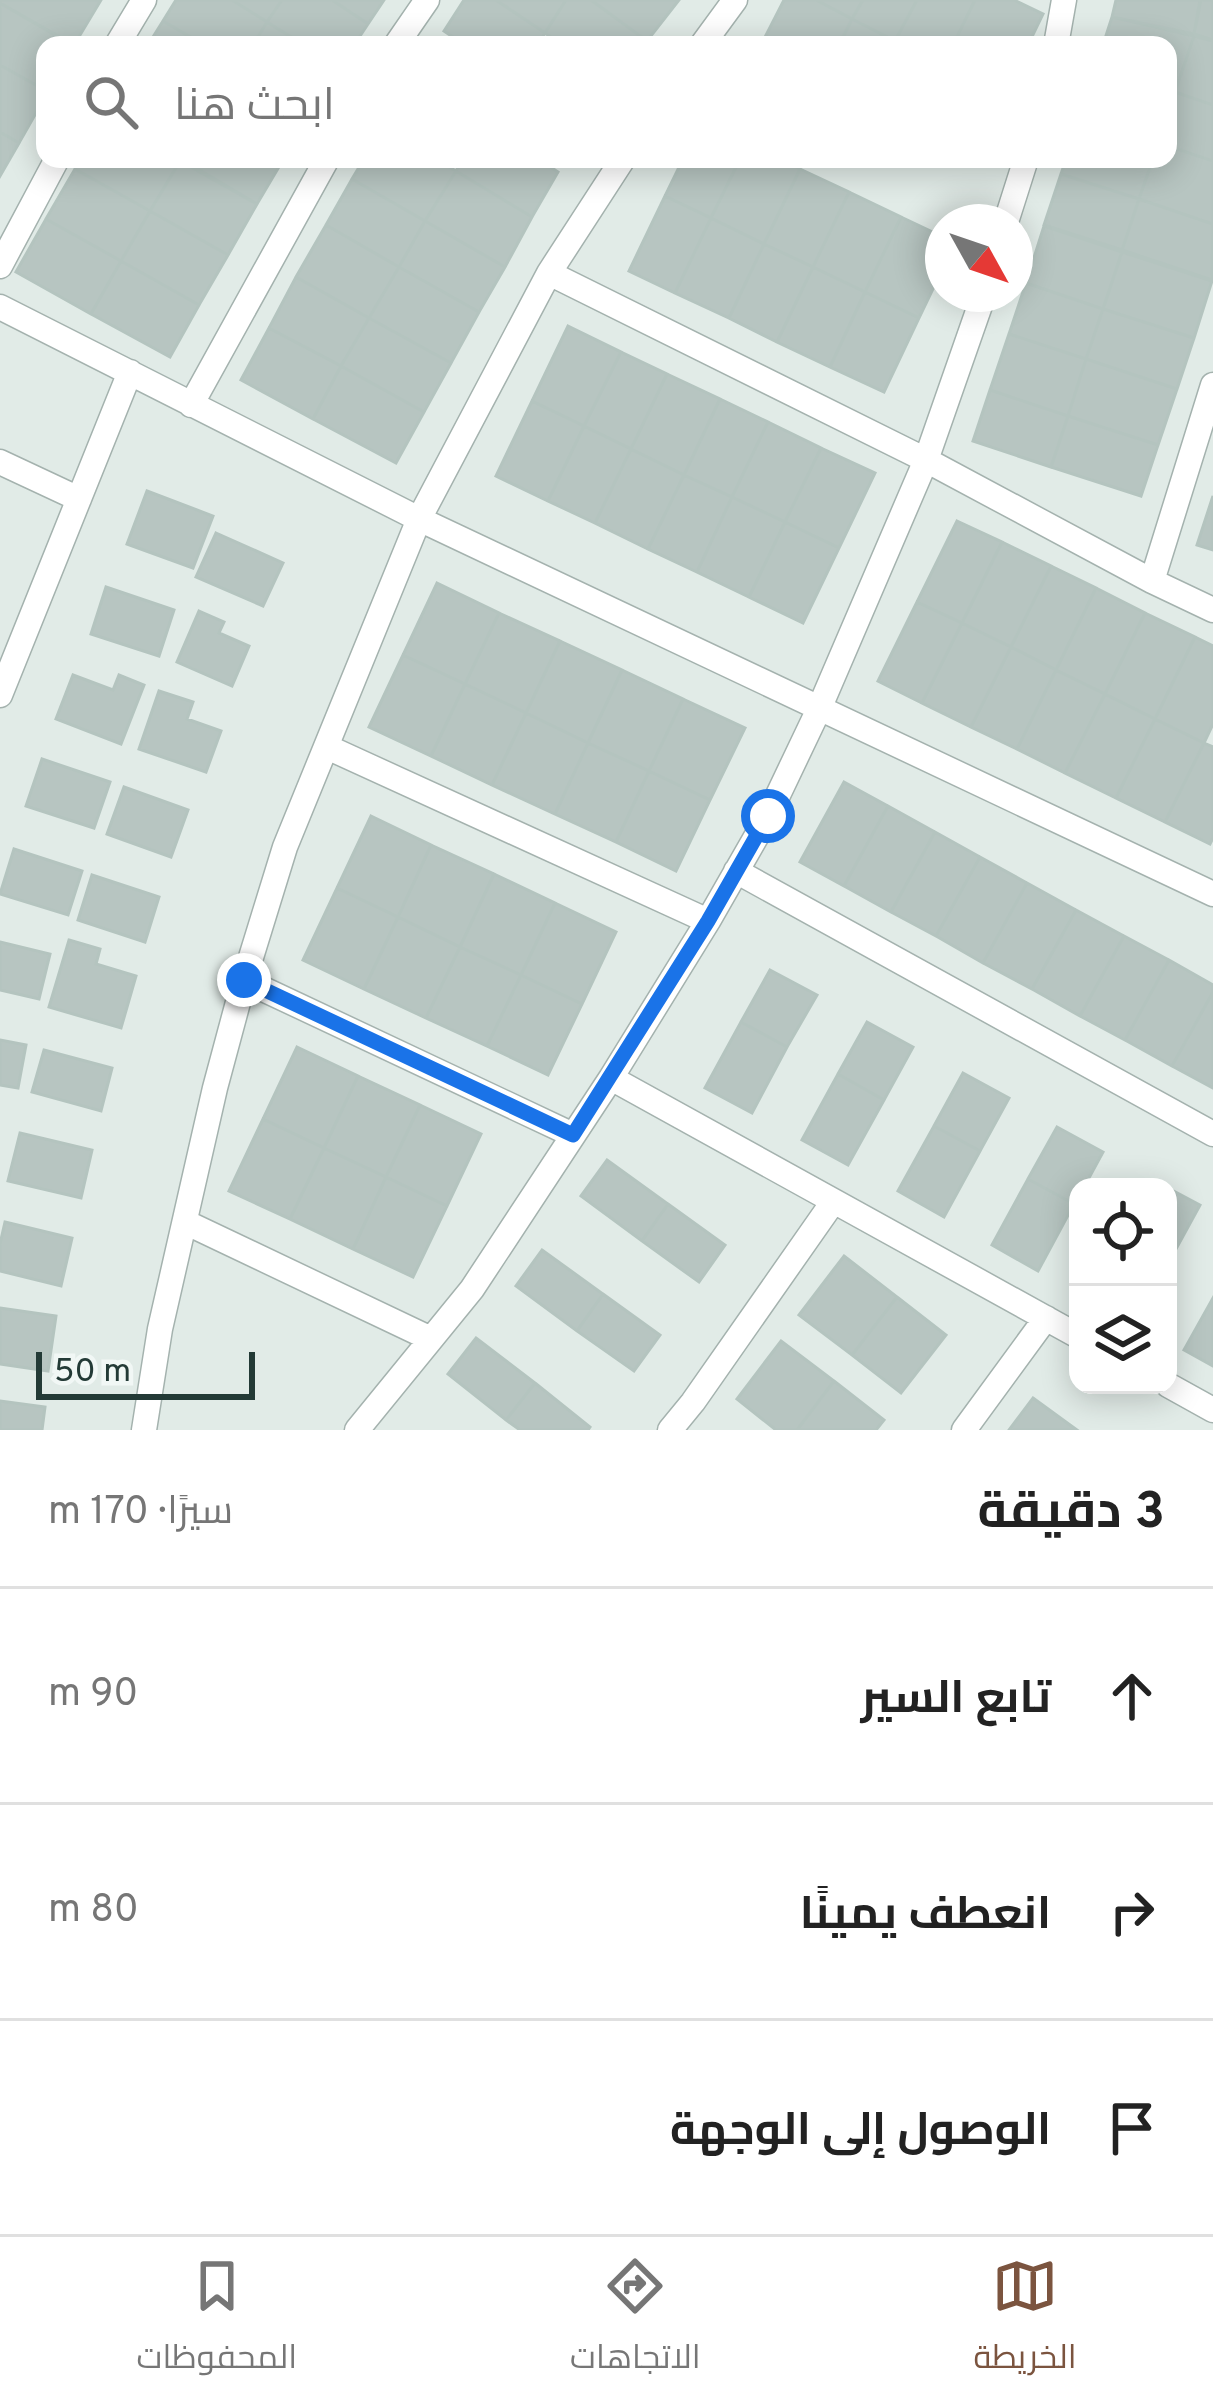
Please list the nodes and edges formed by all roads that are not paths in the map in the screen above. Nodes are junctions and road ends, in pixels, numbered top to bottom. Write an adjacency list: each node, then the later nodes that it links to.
1 (144, 0): 5 (street)
2 (427, 0): 6 (street)
3 (735, 0): 7 (street)
4 (1064, 0): 8 (street)
5 (122, 36)
6 (402, 36)
7 (709, 36)
8 (1058, 36)
9 (52, 168): 14 (street)
10 (322, 168): 20 (street)
11 (617, 168): 15 (street)
12 (1023, 168): 13 (street)
13 (1012, 204)
14 (0, 266)
15 (549, 273): 21 (street); 24 (street)
16 (0, 307): 18 (street)
17 (978, 312): 21 (street)
18 (130, 372): 20 (street); 23 (street)
19 (1213, 385): 25 (street)
20 (191, 405): 24 (street)
21 (926, 460): 25 (street); 28 (street)
22 (0, 463): 23 (street)
23 (79, 500): 27 (street)
24 (418, 518): 28 (street); 29 (street)
25 (1152, 580): 26 (street)
26 (1213, 610)
27 (0, 695)
28 (819, 709): 30 (street); 31 (street)
29 (327, 747): 32 (street); 33 (street)
30 (736, 872): 32 (street); 35 (street)
31 (1213, 894)
32 (708, 921): 34 (street)
33 (244, 980): 36 (street); 38 (street)
34 (611, 1078): 36 (street); 37 (street)
35 (1213, 1134)
36 (573, 1135): 41 (street)
37 (833, 1202): 39 (street); 46 (street)
38 (184, 1222): 41 (street); 44 (street)
39 (1046, 1318): 40 (street); 47 (street)
40 (1069, 1331)
41 (430, 1340): 45 (street)
42 (1177, 1390): 43 (street)
43 (1213, 1410)
44 (144, 1430)
45 (357, 1430)
46 (670, 1430)
47 (964, 1430)

